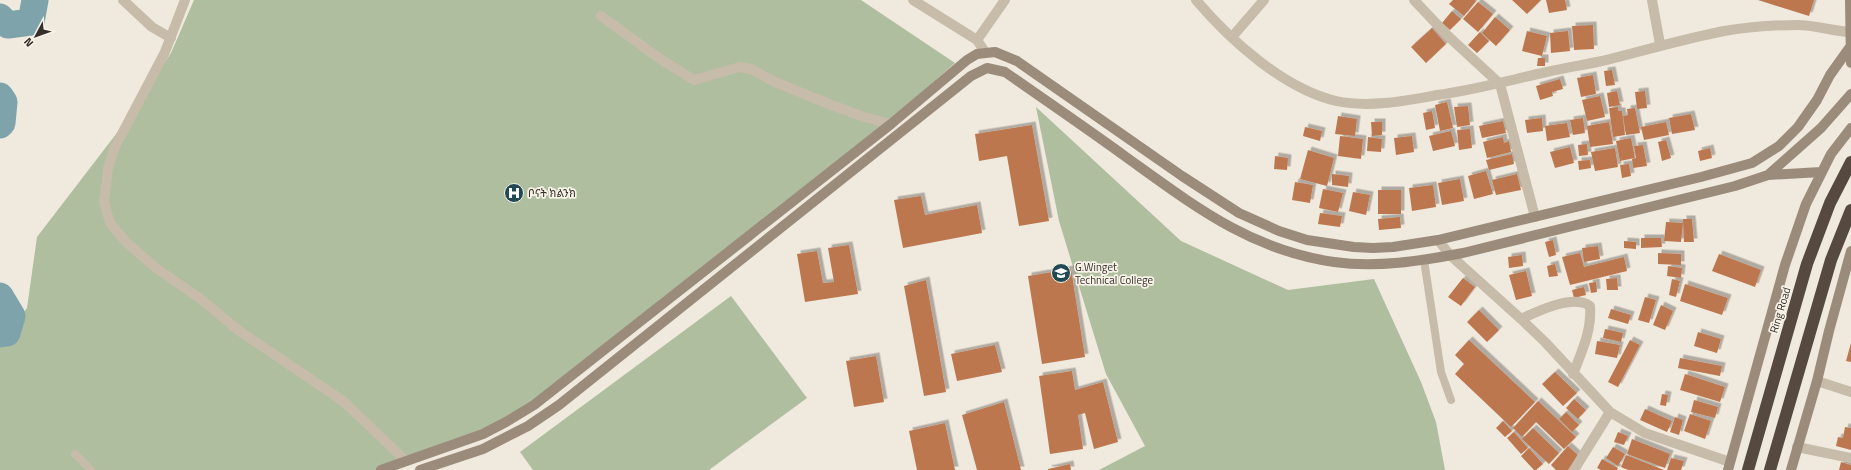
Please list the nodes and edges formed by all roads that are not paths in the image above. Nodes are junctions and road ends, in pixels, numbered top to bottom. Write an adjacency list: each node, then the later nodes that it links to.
1 (123, 0): 13 (street)
2 (184, 0): 13 (street)
3 (913, 0): 14 (street)
4 (1005, 0): 14 (street)
5 (1196, 0): 12 (street)
6 (1264, 0): 12 (street)
7 (1414, 0): 19 (street)
8 (1652, 0): 15 (street)
9 (1850, 0): 11 (main road)
10 (601, 16): 21 (street)
11 (1850, 32): 15 (street); 16 (main road)
12 (1232, 37): 19 (street)
13 (171, 38): 41 (street)
14 (977, 40): 17 (street)
15 (1660, 44): 19 (street)
16 (1850, 47): 18 (main road); 27 (main road)
17 (985, 52): 21 (main road); 28 (main road)
18 (1851, 63)
19 (1500, 84): 27 (street)
20 (1851, 94): 25 (main road)
21 (891, 124): 41 (main road)
22 (1851, 128): 24 (main road)
23 (1851, 162): 47 (highway, Ring Road)
24 (1821, 172): 25 (main road); 42 (main road)
25 (1768, 175): 30 (main road)
26 (1851, 210): 48 (highway)
27 (1536, 217): 28 (main road)
28 (1438, 240): 30 (street)
29 (1851, 251): 34 (main road)
30 (1450, 255): 31 (main road); 32 (street)
31 (1424, 260): 36 (lane); 45 (main road)
32 (1521, 319): 33 (street); 33 (street)
33 (1573, 374): 37 (street)
34 (1817, 381): 35 (street); 38 (main road)
35 (1851, 392)
36 (1451, 400)
37 (1610, 412): 42 (street); 46 (street)
38 (1797, 446): 40 (street); 49 (main road)
39 (75, 454): 43 (lane)
40 (1851, 458)
41 (406, 461): 44 (main road)
42 (1729, 466)
43 (92, 470)
44 (381, 470)
45 (420, 470)
46 (1574, 470)
47 (1748, 470)
48 (1770, 470)
49 (1791, 470)

